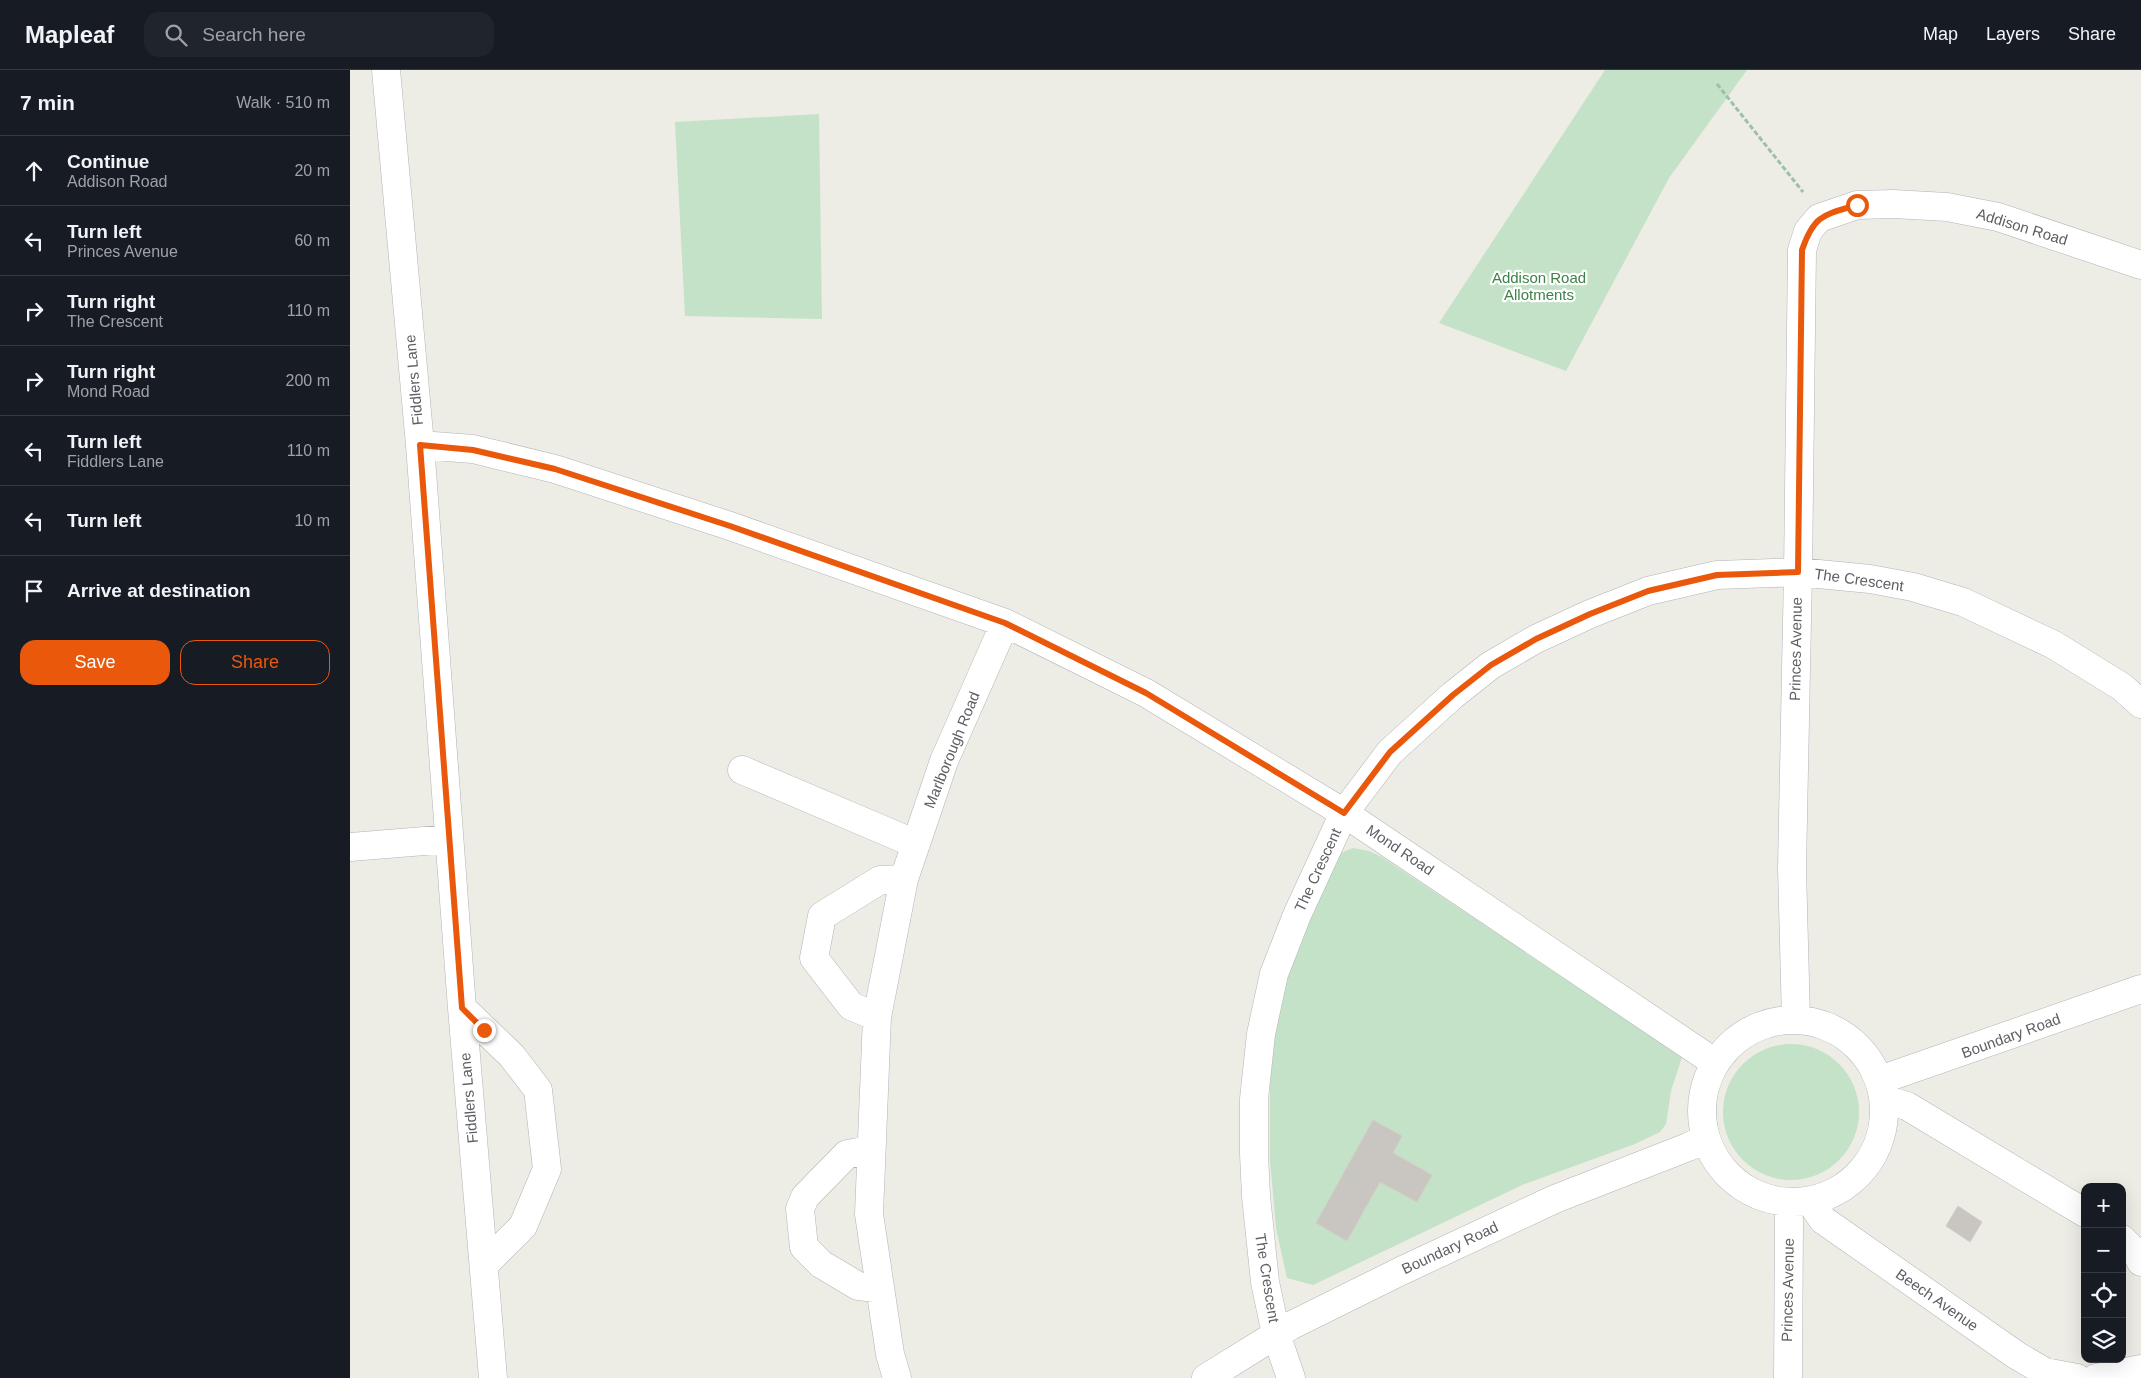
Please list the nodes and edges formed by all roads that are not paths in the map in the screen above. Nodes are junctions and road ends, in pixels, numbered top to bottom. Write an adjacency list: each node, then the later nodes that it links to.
1 (386, 70): 4 (street, Fiddlers Lane)
2 (1819, 218): 3 (street, Addison Road); 5 (street, Princes Avenue)
3 (2141, 265)
4 (420, 445): 6 (street, Mond Road); 10 (street, Fiddlers Lane)
5 (1798, 572): 7 (street, The Crescent); 9 (street, The Crescent); 17 (street, Princes Avenue)
6 (1005, 623): 9 (street, Mond Road); 11 (street, Marlborough Road)
7 (2141, 704)
8 (742, 770): 11 (street)
9 (1344, 813): 18 (street, Mond Road); 28 (street, The Crescent)
10 (449, 839): 12 (street); 15 (street, Fiddlers Lane)
11 (916, 844): 13 (street, Marlborough Road)
12 (350, 847)
13 (904, 879): 16 (street, Marlborough Road); 16 (street)
14 (2141, 989): 19 (street, Boundary Road)
15 (462, 1008): 26 (street, Fiddlers Lane); 26 (street)
16 (877, 1017): 21 (street, Marlborough Road)
17 (1796, 1019): 18 (street); 19 (street)
18 (1714, 1062): 20 (street)
19 (1882, 1090): 22 (street); 23 (street)
20 (1704, 1139): 22 (street); 28 (street, Boundary Road)
21 (870, 1150): 27 (street, Marlborough Road); 27 (street)
22 (1799, 1202): 34 (street, Princes Avenue); 35 (street, Beech Avenue)
23 (2081, 1211)
24 (2126, 1243): 25 (street)
25 (2141, 1262)
26 (484, 1265): 30 (street, Fiddlers Lane)
27 (880, 1289): 31 (street, Marlborough Road)
28 (1276, 1334): 32 (street, Boundary Road); 33 (street, The Crescent)
29 (2141, 1369): 36 (street)
30 (493, 1378)
31 (897, 1378)
32 (1206, 1378)
33 (1291, 1378)
34 (1788, 1378)
35 (2076, 1378)
36 (2096, 1378)

